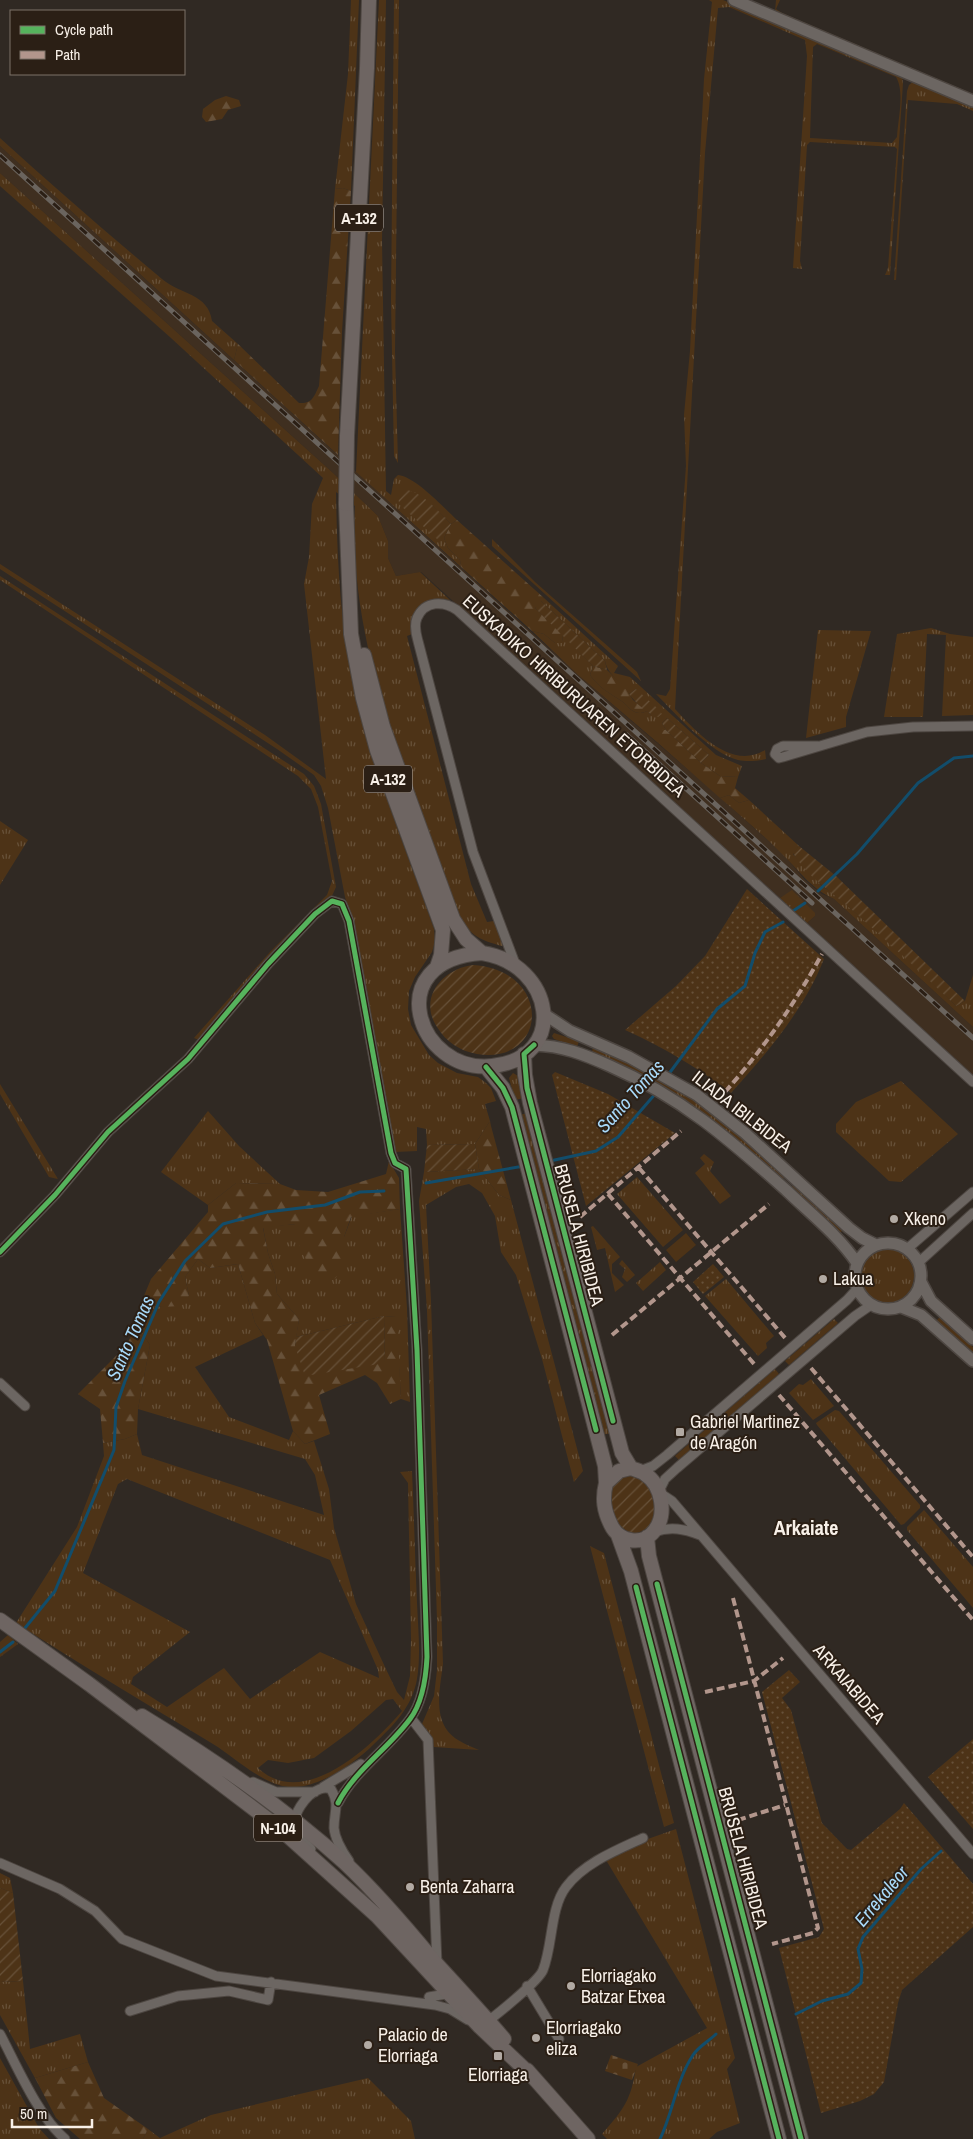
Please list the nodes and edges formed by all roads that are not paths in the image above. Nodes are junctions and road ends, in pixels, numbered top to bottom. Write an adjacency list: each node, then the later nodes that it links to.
1 (369, 0): 4 (main road, A-132, bridge)
2 (734, 0): 3 (street)
3 (973, 101)
4 (349, 586): 7 (main road, A-132); 9 (main road, A-132)
5 (973, 726): 6 (street)
6 (818, 746)
7 (482, 953): 8 (main road); 9 (main road)
8 (516, 966): 10 (main road); 13 (street, EUSKADIKO HIRIBURUAREN ETORBIDEA)
9 (437, 967): 12 (main road)
10 (544, 1014): 11 (main road); 16 (street, ILIADA IBILBIDEA)
11 (529, 1050): 12 (main road); 19 (street, ILIADA IBILBIDEA); 29 (main road, BRUSELA HIRIBIDEA)
12 (486, 1066): 30 (main road, BRUSELA HIRIBIDEA)
13 (973, 1082)
14 (973, 1192): 17 (street)
15 (973, 1213): 20 (street)
16 (876, 1245): 17 (street); 19 (street)
17 (907, 1249): 20 (street)
18 (0, 1252): 37 (street)
19 (857, 1263): 22 (street)
20 (918, 1263): 21 (street)
21 (921, 1282): 24 (street); 25 (street)
22 (857, 1289): 23 (street); 29 (street)
23 (871, 1305): 24 (street); 31 (street)
24 (901, 1307): 26 (street)
25 (973, 1340)
26 (973, 1361)
27 (0, 1383): 28 (street)
28 (25, 1406)
29 (636, 1470): 30 (main road); 31 (main road)
30 (606, 1484): 33 (main road)
31 (659, 1492): 32 (main road); 34 (street, ARKAIABIDEA)
32 (651, 1534): 33 (main road); 34 (street); 65 (main road, BRUSELA HIRIBIDEA)
33 (618, 1535): 64 (main road, BRUSELA HIRIBIDEA)
34 (700, 1535): 44 (street, ARKAIABIDEA)
35 (0, 1620): 36 (main road, N-104)
36 (90, 1684): 39 (main road, N-104); 46 (main road, N-104)
37 (411, 1718): 38 (street); 48 (street)
38 (376, 1754): 40 (street); 41 (street)
39 (210, 1759): 40 (street); 42 (main road, N-104)
40 (318, 1790): 41 (street); 42 (street)
41 (338, 1803): 47 (street)
42 (295, 1820): 46 (street); 47 (main road, N-104)
43 (643, 1838): 50 (street)
44 (973, 1854)
45 (0, 1863): 49 (street)
46 (363, 1903): 48 (main road, N-104)
47 (387, 1907): 48 (main road, N-104)
48 (434, 1969): 51 (main road, N-104); 52 (street)
49 (271, 1982): 52 (street); 56 (street)
50 (527, 1986): 55 (street); 60 (street)
51 (455, 1993): 52 (street); 53 (main road, N-104); 54 (street); 57 (main road, N-104)
52 (426, 2000): 54 (street)
53 (470, 2001): 55 (street); 57 (main road, N-104)
54 (435, 2005): 57 (street)
55 (508, 2006): 57 (street); 59 (street)
56 (130, 2011)
57 (484, 2024): 59 (main road, N-104); 61 (main road, N-104)
58 (0, 2034): 62 (street)
59 (504, 2039): 61 (main road, N-104)
60 (559, 2039)
61 (532, 2077): 63 (main road, N-104)
62 (65, 2139)
63 (588, 2139)
64 (779, 2139)
65 (802, 2139)

